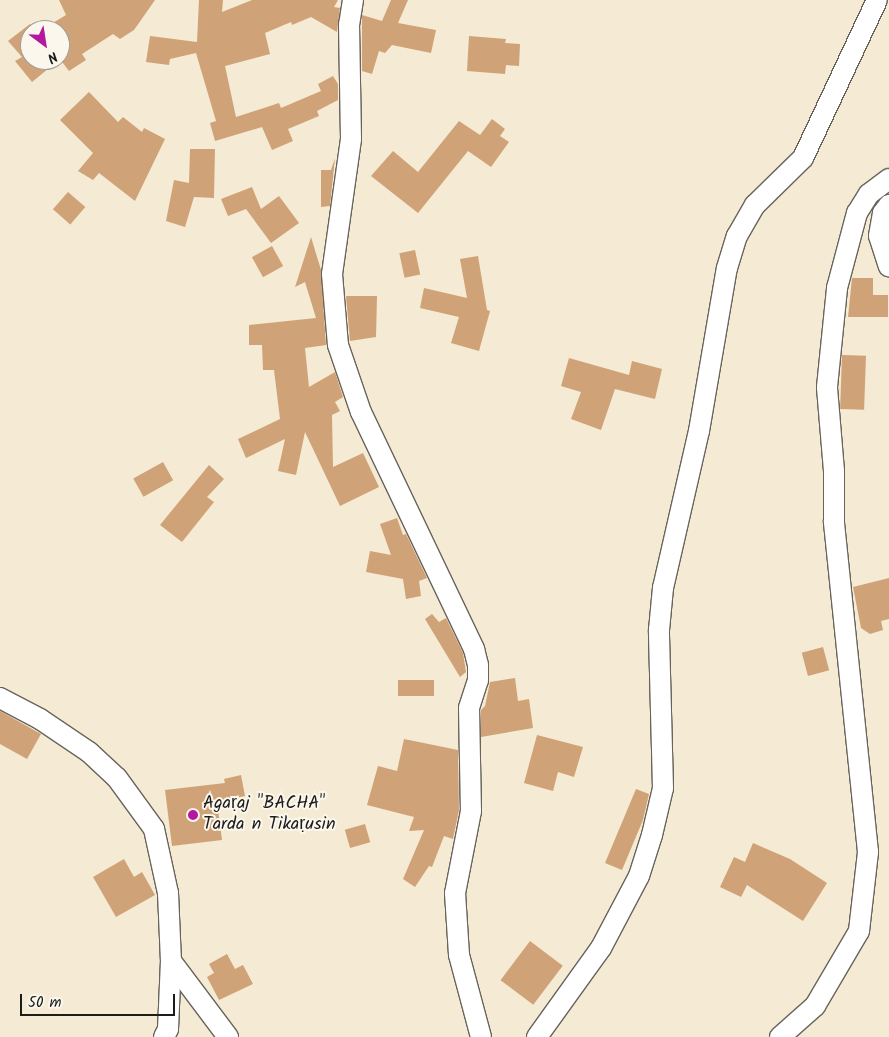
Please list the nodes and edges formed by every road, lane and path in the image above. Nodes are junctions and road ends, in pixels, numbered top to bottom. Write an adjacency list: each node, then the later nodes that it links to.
1 (353, 0): 10 (street)
2 (877, 0): 11 (street)
3 (889, 179): 12 (street)
4 (889, 204): 5 (street)
5 (889, 266)
6 (0, 698): 7 (street)
7 (170, 961): 8 (street); 9 (street)
8 (164, 1037)
9 (228, 1037)
10 (481, 1037)
11 (537, 1037)
12 (780, 1037)

